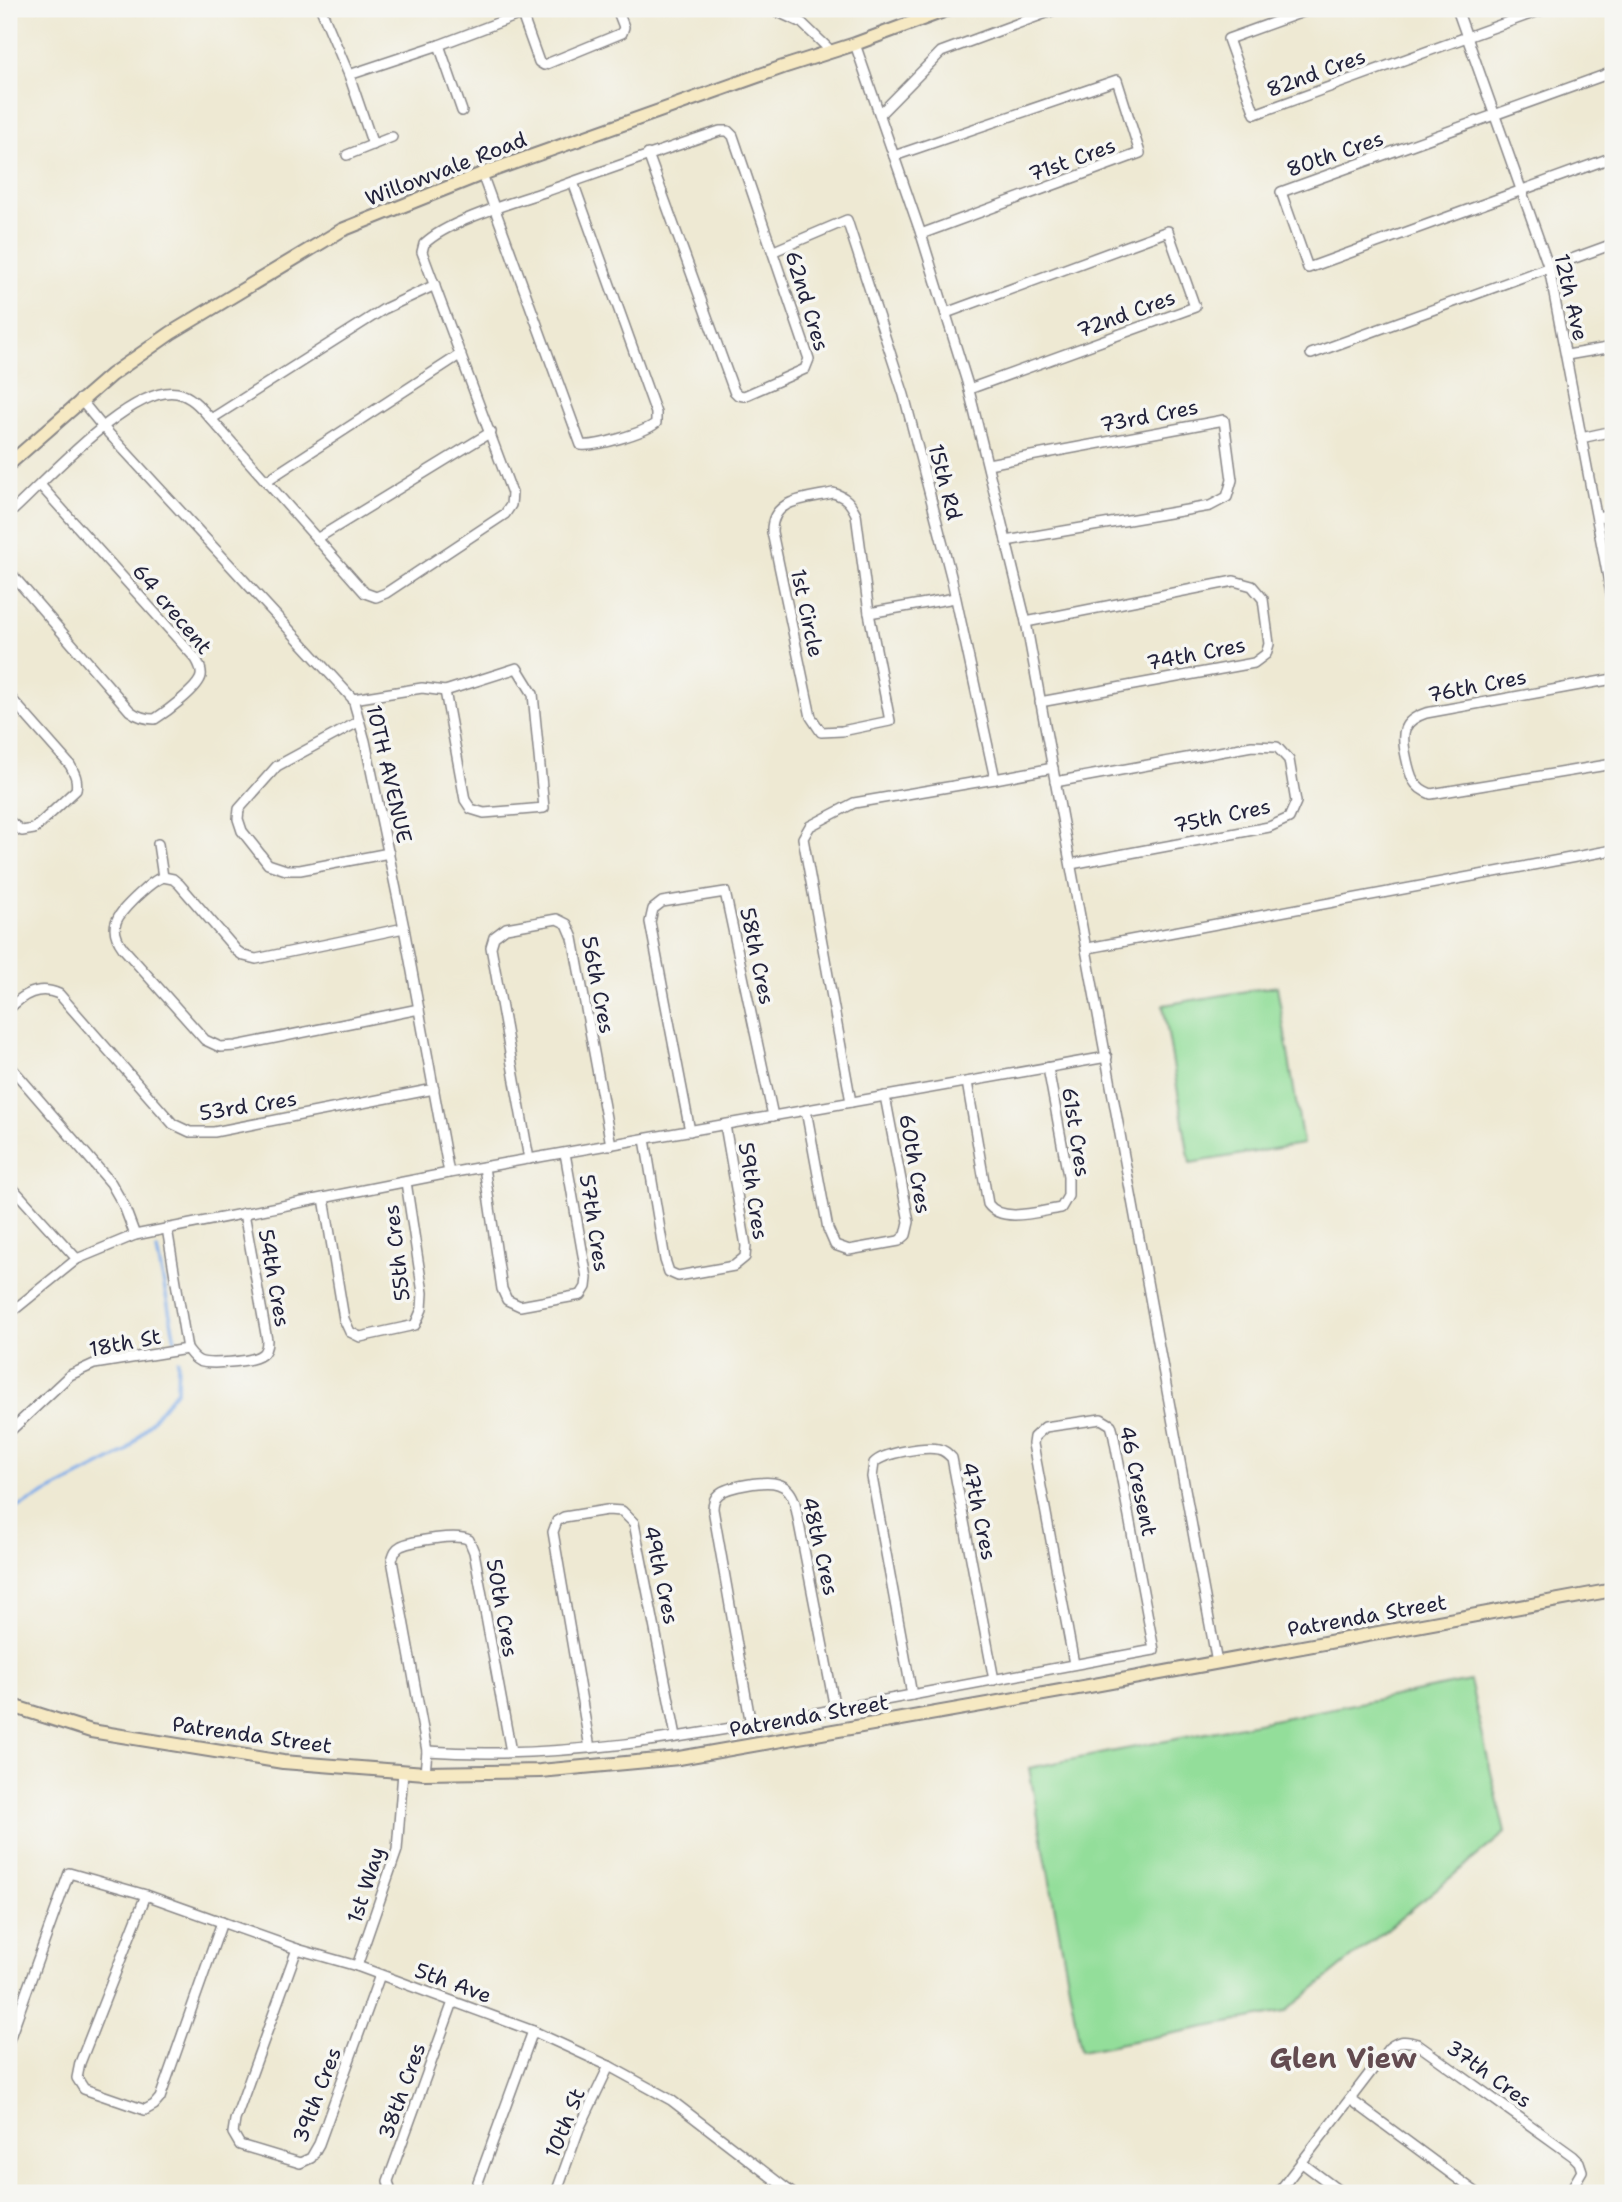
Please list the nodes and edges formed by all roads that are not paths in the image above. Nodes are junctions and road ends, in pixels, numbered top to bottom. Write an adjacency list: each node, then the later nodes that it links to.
1 (321, 9): 15 (street)
2 (617, 9): 9 (street)
3 (771, 9): 13 (street)
4 (950, 9): 11 (street, Willowvale Road)
5 (1057, 9): 17 (street)
6 (1311, 9): 10 (street, 82nd Cres)
7 (1457, 9): 10 (street, 12th Ave)
8 (1544, 9): 10 (street)
9 (526, 10): 12 (street)
10 (1467, 37): 18 (street, 12th Ave)
11 (855, 44): 13 (street, Willowvale Road); 17 (street)
12 (439, 45): 15 (street); 16 (street)
13 (831, 51): 25 (street, Willowvale Road)
14 (1613, 72): 18 (street)
15 (348, 75): 20 (street)
16 (462, 111)
17 (881, 113): 23 (street)
18 (1495, 116): 27 (street, 12th Ave); 27 (street, 80th Cres)
19 (392, 137): 20 (street)
20 (373, 145): 21 (street)
21 (347, 155)
22 (648, 155): 26 (street); 31 (street, 62nd Cres); 31 (street, 62nd Cres)
23 (894, 156): 29 (street); 29 (street, 71st Cres)
24 (1613, 158): 27 (street)
25 (482, 174): 28 (street); 40 (street, Willowvale Road)
26 (573, 181): 28 (street); 28 (street)
27 (1523, 190): 32 (street, 12th Ave)
28 (495, 209): 33 (street)
29 (921, 234): 34 (street)
30 (1613, 244): 32 (street)
31 (774, 251): 56 (street, 15th Rd)
32 (1549, 268): 37 (street); 38 (street, 12th Ave)
33 (435, 285): 36 (street); 41 (street)
34 (946, 313): 39 (street); 39 (street, 72nd Cres)
35 (1613, 347): 38 (street)
36 (461, 354): 44 (street); 48 (street)
37 (1311, 354)
38 (1567, 355): 45 (street, 12th Ave)
39 (969, 389): 47 (street)
40 (80, 400): 42 (street, 10TH AVENUE); 46 (street, Willowvale Road)
41 (211, 419): 42 (street); 48 (street)
42 (102, 426): 49 (street); 63 (street, 10TH AVENUE)
43 (1613, 431): 45 (street)
44 (491, 432): 53 (street); 53 (street)
45 (1581, 438): 52 (street, 12th Ave)
46 (9, 464)
47 (988, 464): 54 (street); 54 (street, 73rd Cres)
48 (266, 481): 53 (street)
49 (41, 486): 50 (street); 55 (street, 64 crecent)
50 (9, 514)
51 (1613, 514): 52 (street)
52 (1597, 517): 57 (street, 12th Ave)
53 (318, 538)
54 (1006, 541): 59 (street)
55 (9, 571)
56 (956, 598): 58 (street); 68 (street, 15th Rd)
57 (1613, 599)
58 (869, 613): 58 (street, 1st Circle)
59 (1026, 622): 64 (street); 64 (street, 74th Cres)
60 (1613, 679): 66 (street, 76th Cres)
61 (445, 691): 61 (street); 63 (street)
62 (9, 696): 70 (street)
63 (353, 699): 65 (street, 10TH AVENUE)
64 (1040, 702): 67 (street)
65 (358, 722): 73 (street, 10TH AVENUE); 73 (street)
66 (1613, 764)
67 (1053, 768): 68 (street); 69 (street)
68 (995, 779): 86 (street)
69 (1055, 782): 74 (street); 74 (street, 75th Cres)
70 (9, 821)
71 (159, 844): 75 (street)
72 (1613, 850): 77 (street)
73 (389, 853): 76 (street, 10TH AVENUE)
74 (1071, 864): 77 (street)
75 (163, 877): 76 (street); 79 (street)
76 (404, 928): 79 (street, 10TH AVENUE)
77 (1088, 947): 80 (street)
78 (9, 1009): 84 (street, 53rd Cres)
79 (419, 1009): 84 (street, 10TH AVENUE)
80 (1107, 1057): 82 (street); 108 (street)
81 (9, 1065): 102 (street)
82 (1048, 1068): 83 (street); 83 (street, 61st Cres)
83 (967, 1082): 85 (street)
84 (434, 1089): 96 (street, 10TH AVENUE)
85 (884, 1096): 86 (street); 87 (street, 60th Cres)
86 (851, 1102): 87 (street)
87 (806, 1110): 88 (street)
88 (773, 1116): 89 (street); 90 (street, 58th Cres)
89 (724, 1125): 90 (street); 91 (street, 59th Cres)
90 (690, 1131): 91 (street)
91 (645, 1139): 92 (street)
92 (611, 1145): 93 (street); 94 (street, 56th Cres)
93 (565, 1153): 94 (street); 95 (street, 57th Cres)
94 (528, 1159): 95 (street)
95 (484, 1167): 96 (street)
96 (449, 1173): 97 (street)
97 (406, 1182): 99 (street); 99 (street, 55th Cres)
98 (9, 1184): 103 (street)
99 (324, 1198): 100 (street)
100 (244, 1213): 101 (street); 105 (street, 54th Cres)
101 (167, 1228): 102 (street); 105 (street)
102 (135, 1235): 103 (street)
103 (77, 1259): 104 (street)
104 (10, 1311)
105 (187, 1349): 106 (street, 18th St)
106 (9, 1432)
107 (1613, 1590): 108 (street, Patrenda Street)
108 (1217, 1663): 120 (street, Patrenda Street)
109 (1074, 1664): 109 (street, 46 Cresent); 110 (street)
110 (994, 1679): 111 (street); 111 (street, 47th Cres)
111 (912, 1695): 113 (street)
112 (9, 1705): 119 (street, Patrenda Street)
113 (835, 1709): 114 (street); 114 (street, 48th Cres)
114 (751, 1725): 115 (street)
115 (676, 1737): 116 (street); 116 (street, 49th Cres)
116 (590, 1748): 118 (street)
117 (427, 1751): 118 (street); 118 (street, 50th Cres); 120 (street)
118 (511, 1752)
119 (403, 1772): 120 (street, Patrenda Street); 124 (street, 1st Way)
120 (425, 1773)
121 (146, 1895): 122 (street, 5th Ave); 122 (street); 128 (street, 5th Ave)
122 (222, 1922): 123 (street, 5th Ave)
123 (297, 1949): 124 (street, 5th Ave); 125 (street, 39th Cres)
124 (357, 1966): 125 (street, 5th Ave)
125 (380, 1975): 126 (street, 5th Ave)
126 (453, 2002): 127 (street, 5th Ave); 132 (street, 38th Cres)
127 (533, 2031): 129 (street, 5th Ave); 133 (street)
128 (9, 2040)
129 (609, 2066): 134 (street, 10th St); 135 (street, 5th Ave)
130 (1350, 2099): 131 (street); 138 (street); 139 (street, 37th Cres)
131 (1302, 2163): 136 (street); 137 (street)
132 (391, 2193)
133 (474, 2193)
134 (556, 2193)
135 (792, 2193)
136 (1278, 2193)
137 (1342, 2193)
138 (1477, 2193)
139 (1569, 2193)

